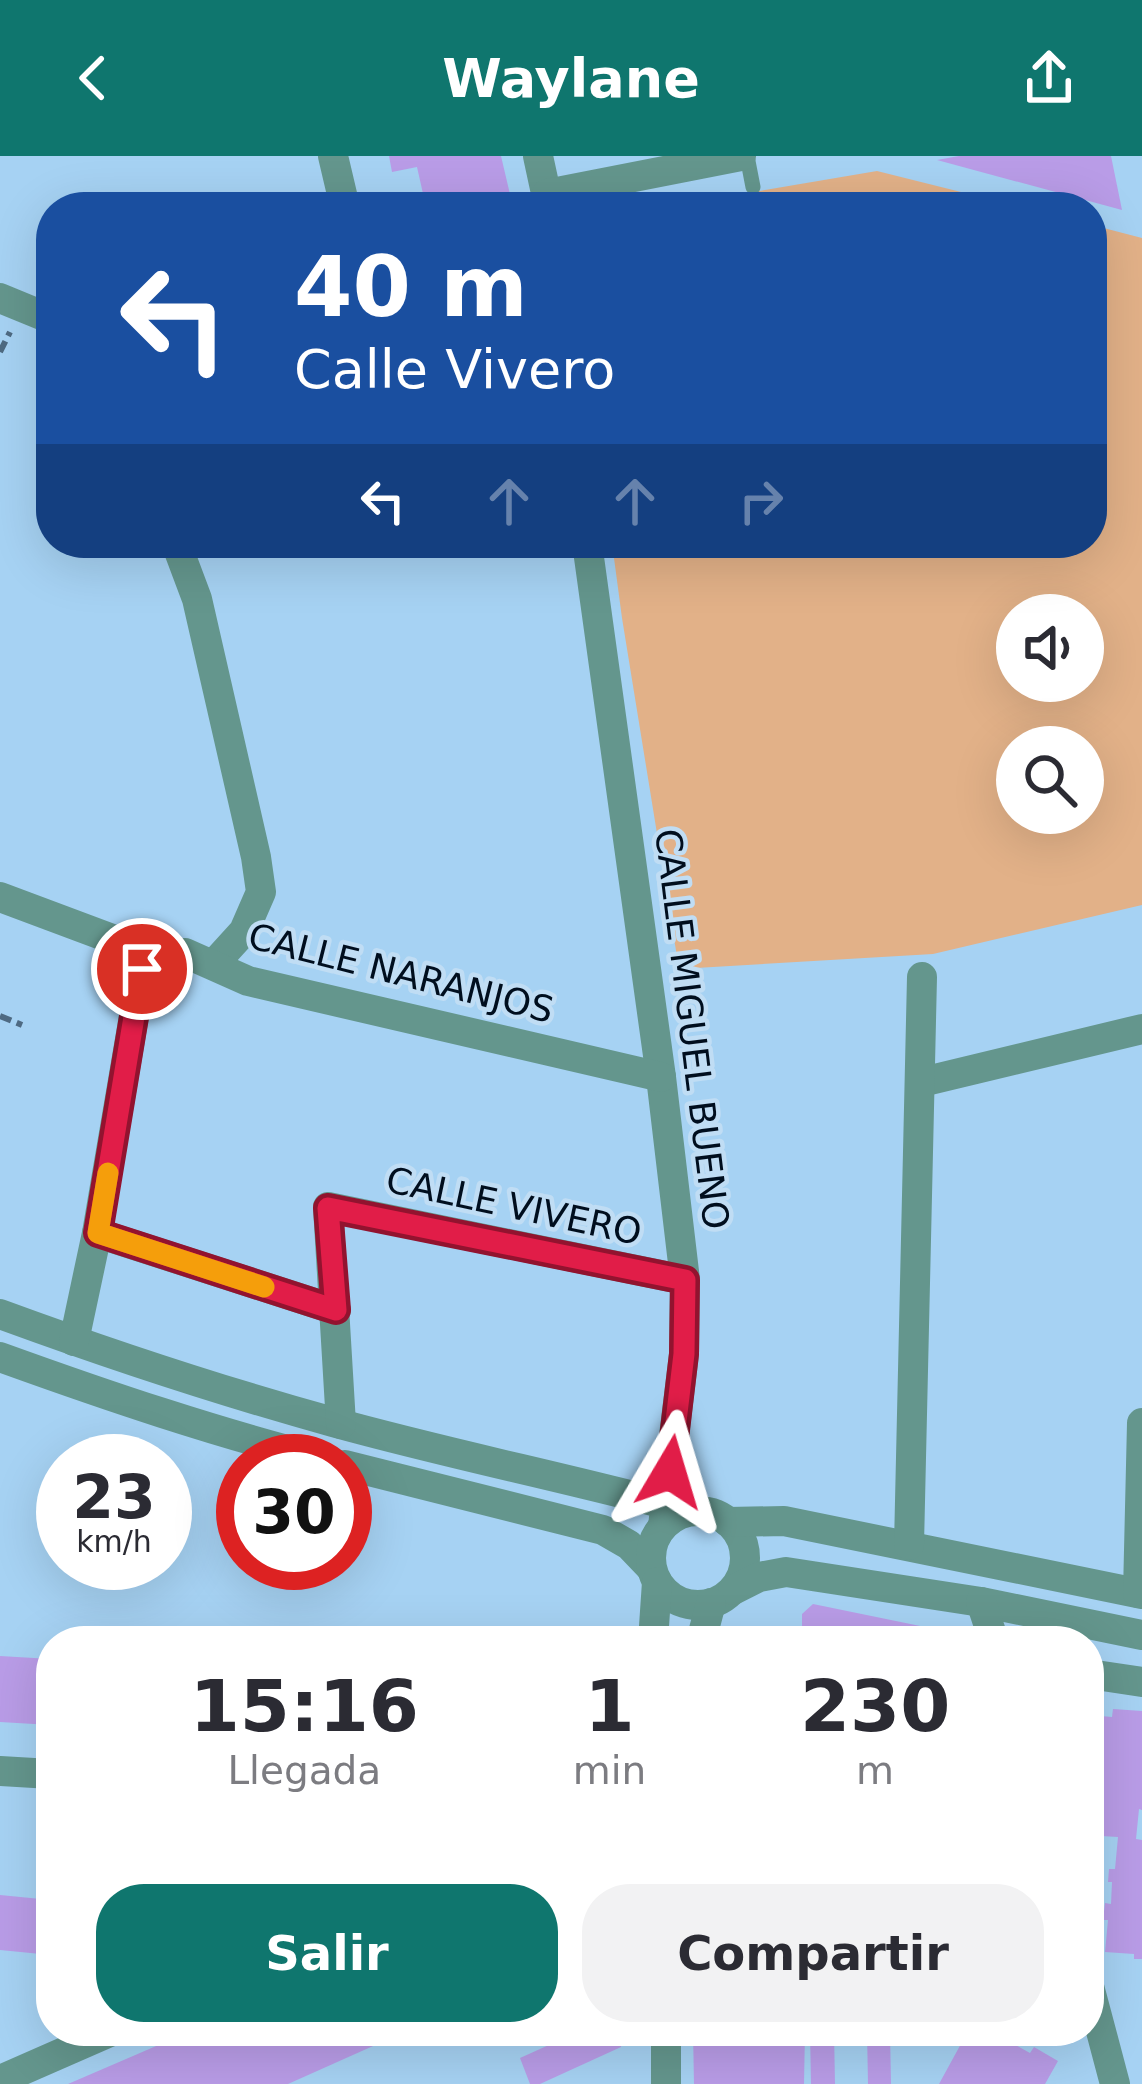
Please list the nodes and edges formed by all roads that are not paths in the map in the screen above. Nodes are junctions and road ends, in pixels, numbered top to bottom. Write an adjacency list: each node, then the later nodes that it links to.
1 (333, 156): 6 (street)
2 (538, 156): 7 (street)
3 (558, 156): 8 (street)
4 (744, 156): 5 (lane); 9 (street)
5 (753, 187)
6 (341, 192)
7 (546, 192)
8 (550, 192)
9 (587, 192)
10 (0, 298): 11 (street)
11 (36, 313)
12 (182, 558): 15 (street)
13 (589, 558): 19 (street, CALLE MIGUEL BUENO)
14 (0, 897): 16 (street)
15 (214, 964): 16 (street, CALLE NARANJOS); 19 (street, CALLE NARANJOS)
16 (142, 969): 21 (street)
17 (922, 977): 20 (street)
18 (1142, 1029): 20 (street)
19 (661, 1077): 22 (street, CALLE MIGUEL BUENO)
20 (922, 1082): 33 (street)
21 (98, 1233): 23 (street); 25 (street)
22 (685, 1280): 23 (street, CALLE VIVERO); 31 (street, CALLE MIGUEL BUENO)
23 (336, 1310): 28 (street, CALLE VIVERO)
24 (0, 1314): 25 (street)
25 (74, 1342): 28 (street)
26 (0, 1357): 29 (street)
27 (1142, 1423): 35 (street)
28 (340, 1424): 31 (street)
29 (231, 1434)
30 (372, 1472): 34 (street)
31 (673, 1514): 32 (street); 34 (street)
32 (728, 1522): 33 (street); 36 (street)
33 (909, 1545): 35 (street)
34 (654, 1575): 36 (street); 38 (street)
35 (1140, 1593)
36 (722, 1597): 37 (street); 39 (street)
37 (981, 1602): 40 (street); 41 (street)
38 (653, 1626)
39 (708, 1626)
40 (989, 1626)
41 (1098, 1626)
42 (1104, 1627): 43 (street)
43 (1142, 1635)
44 (1104, 1676): 45 (street)
45 (1142, 1682)
46 (0, 1771): 47 (street)
47 (36, 1773)
48 (1104, 2043): 53 (street)
49 (78, 2046): 51 (street)
50 (666, 2046): 52 (street)
51 (0, 2080)
52 (666, 2084)
53 (1115, 2084)

